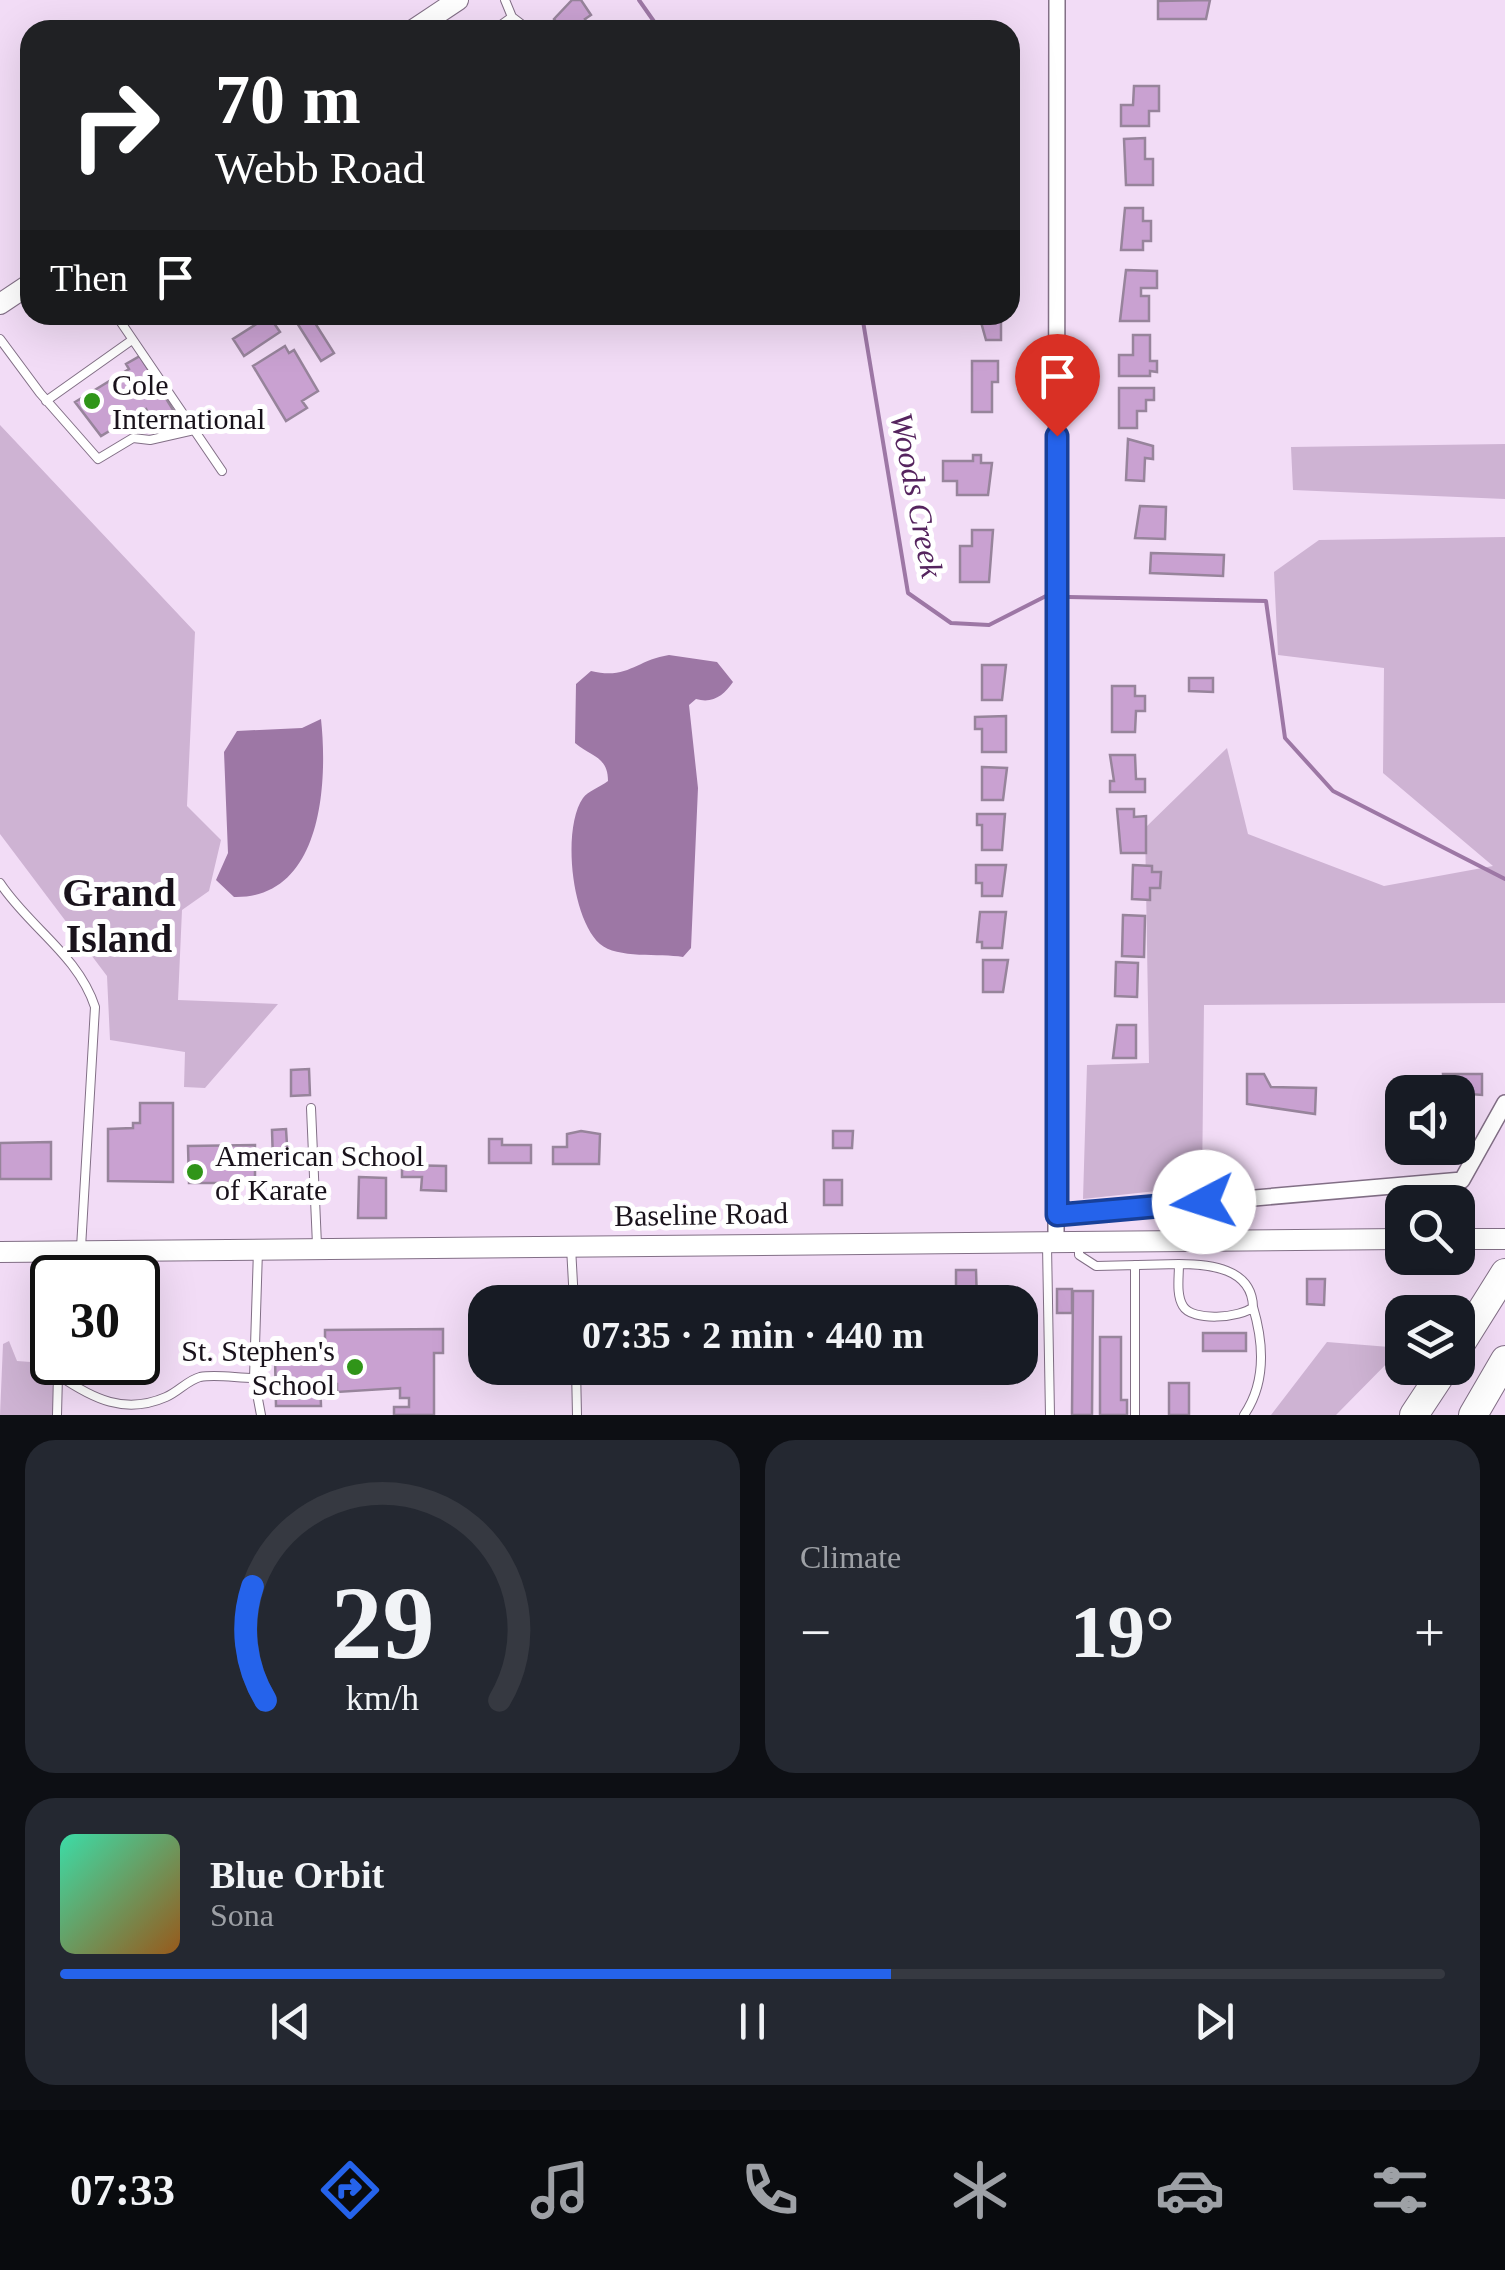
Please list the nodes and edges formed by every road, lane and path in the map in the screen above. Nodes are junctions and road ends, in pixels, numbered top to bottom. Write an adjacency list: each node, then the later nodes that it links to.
1 (458, 0): 5 (street)
2 (506, 0): 4 (lane)
3 (1057, 0): 17 (street)
4 (512, 17): 6 (lane); 7 (lane)
5 (428, 20)
6 (508, 20)
7 (516, 20)
8 (122, 325): 10 (lane)
9 (0, 338): 11 (lane)
10 (132, 340): 11 (lane); 12 (lane)
11 (46, 401): 12 (lane)
12 (194, 430): 13 (lane)
13 (222, 472)
14 (0, 883): 26 (lane)
15 (1505, 1103): 17 (street)
16 (311, 1108): 25 (lane)
17 (1057, 1215): 19 (street)
18 (1475, 1239): 21 (street)
19 (1052, 1240): 22 (street, Baseline Road); 23 (street, Baseline Road); 44 (lane)
20 (1385, 1240): 22 (street, Baseline Road)
21 (1505, 1240)
22 (1079, 1241): 30 (lane)
23 (571, 1246): 25 (street, Baseline Road); 32 (lane)
24 (258, 1250): 25 (street, Baseline Road); 26 (street, Baseline Road); 36 (lane)
25 (317, 1250)
26 (81, 1251): 28 (street, Baseline Road)
27 (0, 1252): 28 (street, Baseline Road)
28 (54, 1252)
29 (1179, 1264): 30 (lane); 33 (lane); 33 (lane)
30 (1135, 1265): 45 (lane)
31 (1505, 1273): 34 (highway)
32 (573, 1285)
33 (1253, 1307): 46 (lane)
34 (1475, 1321)
35 (1505, 1360): 48 (highway)
36 (254, 1378): 38 (lane); 42 (lane)
37 (58, 1385): 41 (lane)
38 (72, 1385)
39 (576, 1385): 43 (lane)
40 (1434, 1385): 47 (highway)
41 (57, 1415)
42 (261, 1415)
43 (577, 1415)
44 (1050, 1415)
45 (1135, 1415)
46 (1244, 1415)
47 (1414, 1415)
48 (1472, 1415)

